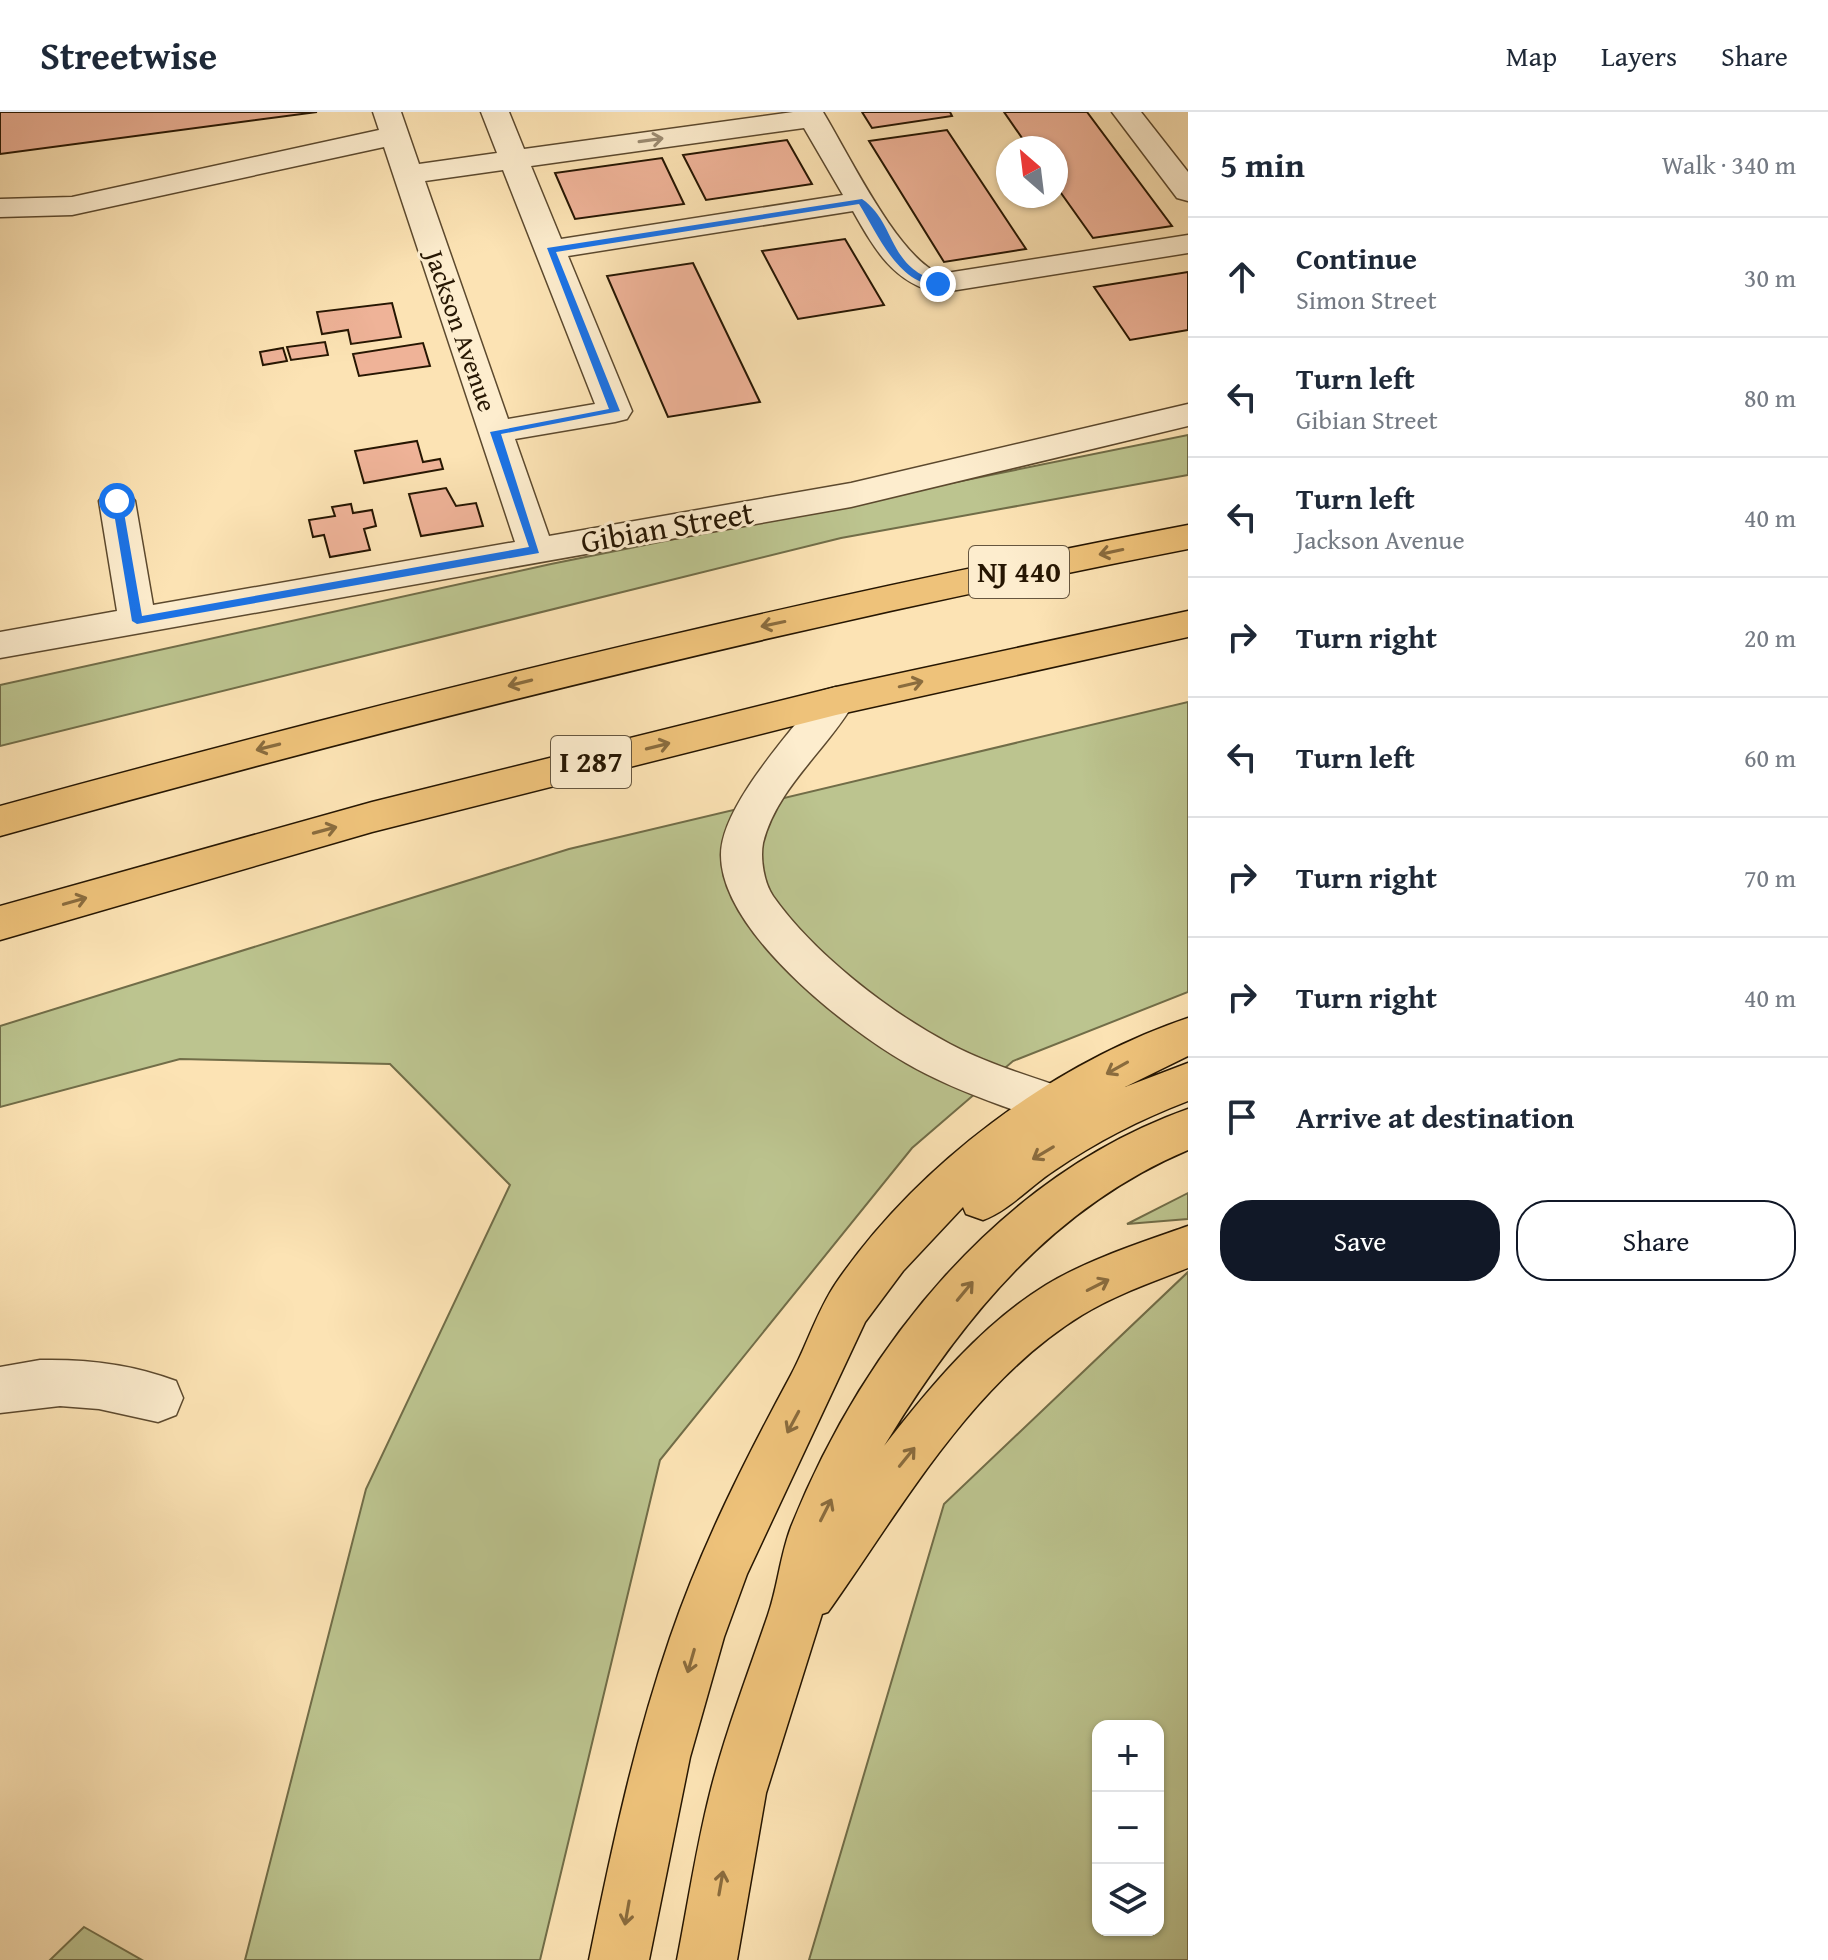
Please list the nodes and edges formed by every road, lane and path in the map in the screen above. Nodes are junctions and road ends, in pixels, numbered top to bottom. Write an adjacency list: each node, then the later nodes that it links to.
1 (703, 112): 4 (street)
2 (1126, 112): 6 (street)
3 (811, 115): 4 (street, one-way to 3); 7 (street)
4 (505, 137): 5 (street); 10 (street)
5 (398, 144): 8 (street); 12 (street, Jackson Avenue)
6 (1188, 192)
7 (862, 201): 9 (street); 10 (street)
8 (0, 208)
9 (1188, 244)
10 (550, 250): 12 (street)
11 (1188, 415): 15 (street, Gibian Street)
12 (495, 432): 15 (street, Jackson Avenue)
13 (117, 501): 16 (street)
14 (1188, 537): 20 (highway, NJ 440, one-way to 20)
15 (536, 550): 16 (street, Gibian Street)
16 (137, 621): 18 (street, Gibian Street)
17 (1188, 624): 19 (highway, I 287, one-way to 17)
18 (0, 645)
19 (836, 701): 21 (highway, I 287, one-way to 19); 24 (street)
20 (0, 821)
21 (0, 923)
22 (1188, 1036): 24 (highway, one-way to 24)
23 (1188, 1082): 27 (highway, one-way to 27)
24 (1053, 1104): 27 (highway)
25 (1188, 1129): 30 (highway, one-way to 25)
26 (1188, 1247): 30 (highway, one-way to 26)
27 (830, 1354): 31 (highway, one-way to 31)
28 (0, 1390): 29 (street)
29 (158, 1398)
30 (796, 1611): 32 (highway, one-way to 30)
31 (619, 1960)
32 (707, 1960)

